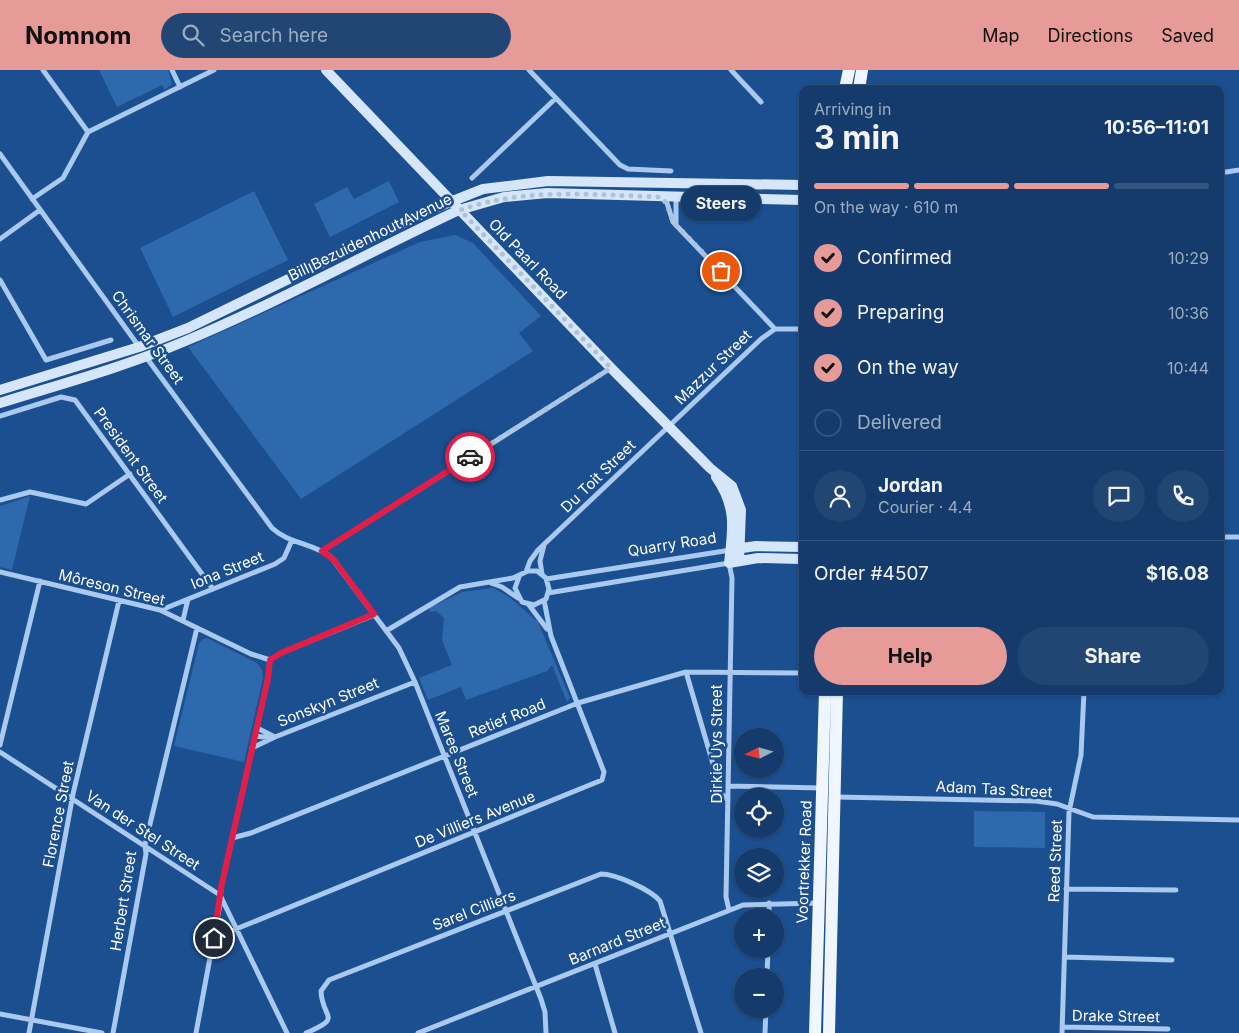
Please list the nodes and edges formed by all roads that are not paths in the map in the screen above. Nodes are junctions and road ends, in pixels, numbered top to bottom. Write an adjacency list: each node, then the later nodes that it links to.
1 (43, 70): 16 (street)
2 (172, 70): 13 (street)
3 (214, 70): 13 (street)
4 (326, 70): 28 (main road, Old Paarl Road)
5 (528, 70): 10 (street)
6 (539, 70): 10 (street)
7 (732, 70): 15 (street)
8 (862, 70): 12 (main road)
9 (851, 72): 11 (main road)
10 (534, 75): 14 (street)
11 (846, 85)
12 (860, 85)
13 (180, 87): 16 (street)
14 (556, 98): 19 (street); 21 (street)
15 (761, 102)
16 (88, 132): 25 (street)
17 (0, 154): 25 (street, Chrismar Street)
18 (1239, 170): 20 (street)
19 (671, 171)
20 (1224, 172)
21 (472, 178)
22 (639, 184): 23 (main road, Bill Bezuidenhout Avenue); 26 (main road); 28 (main road, Bill Bezuidenhout Avenue)
23 (799, 185)
24 (661, 197): 26 (main road, Bill Bezuidenhout Avenue); 30 (main road, Bill Bezuidenhout Avenue); 31 (street)
25 (32, 198): 29 (street, Chrismar Street)
26 (676, 198): 27 (main road, Bill Bezuidenhout Avenue); 31 (street)
27 (799, 200)
28 (451, 201): 30 (main road, Old Paarl Road); 37 (main road, Bill Bezuidenhout Avenue)
29 (40, 210): 32 (street); 37 (street, Chrismar Street)
30 (460, 210): 38 (main road, Bill Bezuidenhout Avenue); 39 (main road, Old Paarl Road)
31 (676, 225): 34 (street)
32 (0, 238)
33 (0, 280): 36 (street)
34 (775, 329): 35 (street); 43 (street, Mazzur Street)
35 (799, 330)
36 (111, 340)
37 (139, 347): 38 (street, Chrismar Street); 40 (main road, Bill Bezuidenhout Avenue)
38 (146, 357): 41 (main road, Bill Bezuidenhout Avenue); 49 (street, Chrismar Street)
39 (611, 368): 43 (main road, Old Paarl Road); 56 (street)
40 (0, 390)
41 (0, 403)
42 (0, 416): 45 (street, President Street)
43 (669, 426): 44 (main road, Old Paarl Road); 53 (street, Du Toit Street)
44 (710, 468): 46 (main road, Old Paarl Road); 48 (main road, Old Paarl Road)
45 (130, 474): 47 (street); 67 (street, President Street)
46 (737, 493): 48 (main road); 55 (main road)
47 (0, 500)
48 (732, 528): 55 (main road, Old Paarl Road)
49 (277, 532): 52 (street, Maree Street)
50 (1224, 537): 51 (street)
51 (1239, 537)
52 (292, 540): 56 (street, Maree Street); 67 (street, Iona Street)
53 (544, 545): 60 (street, Du Toit Street); 61 (street)
54 (799, 547): 55 (main road, Quarry Road)
55 (736, 549): 58 (main road); 64 (street, Quarry Road)
56 (322, 551): 75 (street, Maree Street)
57 (799, 559): 58 (main road, Quarry Road)
58 (734, 562): 63 (street, Dirkie Uys Street); 63 (street, Dirkie Uys Street); 68 (street, Quarry Road)
59 (0, 572): 65 (street, Môreson Street)
60 (526, 572): 61 (street); 62 (street)
61 (542, 574): 64 (street)
62 (519, 577): 66 (street); 69 (street)
63 (732, 578): 81 (street, Dirkie Uys Street)
64 (546, 579): 68 (street)
65 (40, 581): 72 (street, Môreson Street); 92 (street)
66 (486, 582): 69 (street); 78 (street)
67 (213, 589): 70 (street, Iona Street)
68 (548, 593): 71 (street)
69 (519, 598): 73 (street)
70 (188, 599): 74 (street, Iona Street); 76 (street)
71 (544, 600): 73 (street); 79 (street, De Villiers Avenue)
72 (119, 601): 74 (street, Môreson Street); 100 (street, Florence Street)
73 (529, 605): 79 (street, De Villiers Avenue)
74 (160, 610): 76 (street, Môreson Street)
75 (374, 614): 78 (street, Maree Street); 80 (street)
76 (183, 620): 77 (street, Môreson Street)
77 (197, 628): 80 (street, Môreson Street); 106 (street, Herbert Street)
78 (386, 631): 84 (street, Maree Street)
79 (551, 636): 88 (street, De Villiers Avenue)
80 (270, 660): 89 (street)
81 (729, 671): 82 (street, Retief Road); 83 (street, Retief Road); 97 (street, Dirkie Uys Street)
82 (686, 672): 88 (street, Retief Road); 101 (street)
83 (799, 673)
84 (415, 682): 91 (street, Sonskyn Street); 96 (street, Maree Street)
85 (825, 695): 98 (main road, Voortrekker Road)
86 (838, 695): 94 (main road, Voortrekker Road)
87 (1084, 695): 102 (street, Reed Street)
88 (578, 703): 96 (street, Retief Road); 104 (street, De Villiers Avenue)
89 (257, 728): 90 (street); 91 (street)
90 (255, 736): 91 (street); 93 (street)
91 (275, 737): 93 (street, Sonskyn Street)
92 (0, 745)
93 (252, 748): 105 (street)
94 (836, 751): 98 (main road); 99 (main road, Voortrekker Road)
95 (0, 752): 100 (street, Van der Stel Street)
96 (444, 756): 104 (street, Maree Street); 105 (street, Retief Road)
97 (728, 786): 98 (street); 101 (street, Dirkie Uys Street)
98 (822, 788): 111 (main road, Voortrekker Road)
99 (836, 796): 102 (street, Adam Tas Street); 111 (main road, Voortrekker Road)
100 (73, 799): 106 (street, Van der Stel Street); 124 (street, Florence Street)
101 (728, 800): 114 (street, Dirkie Uys Street)
102 (1070, 809): 103 (street, Adam Tas Street); 107 (street, Reed Street)
103 (1239, 820)
104 (475, 832): 113 (street, Maree Street); 115 (street, De Villiers Avenue)
105 (232, 838): 109 (street)
106 (145, 845): 109 (street, Van der Stel Street); 129 (street, Herbert Street)
107 (1066, 888): 108 (street); 118 (street, Reed Street)
108 (1176, 890)
109 (220, 895): 115 (street, Van der Stel Street); 117 (street)
110 (769, 903): 111 (street, Barnard Street); 112 (street); 114 (street, Barnard Street)
111 (825, 903): 138 (main road, Voortrekker Road); 139 (main road, Voortrekker Road)
112 (769, 908)
113 (506, 910): 116 (street, Sarel Cilliers); 121 (street, Maree Street); 132 (street, Sarel Cilliers)
114 (729, 910): 116 (street, Barnard Street)
115 (237, 926): 117 (street, De Villiers Avenue); 131 (street, Van der Stel Street)
116 (670, 932): 120 (street, Barnard Street); 136 (street, Sarel Cilliers)
117 (214, 938): 130 (street)
118 (1064, 957): 119 (street); 126 (street, Reed Street)
119 (1172, 960)
120 (595, 964): 121 (street, Barnard Street); 135 (street)
121 (536, 986): 133 (street, Barnard Street); 134 (street, Maree Street)
122 (0, 1014): 124 (street)
123 (766, 1018): 137 (street)
124 (32, 1020): 127 (street, Florence Street); 128 (street)
125 (1168, 1029): 126 (street, Drake Street)
126 (1062, 1030)
127 (29, 1033)
128 (102, 1033)
129 (113, 1033)
130 (196, 1033)
131 (286, 1033)
132 (306, 1033)
133 (418, 1033)
134 (546, 1033)
135 (615, 1033)
136 (700, 1033)
137 (766, 1033)
138 (815, 1033)
139 (828, 1033)

